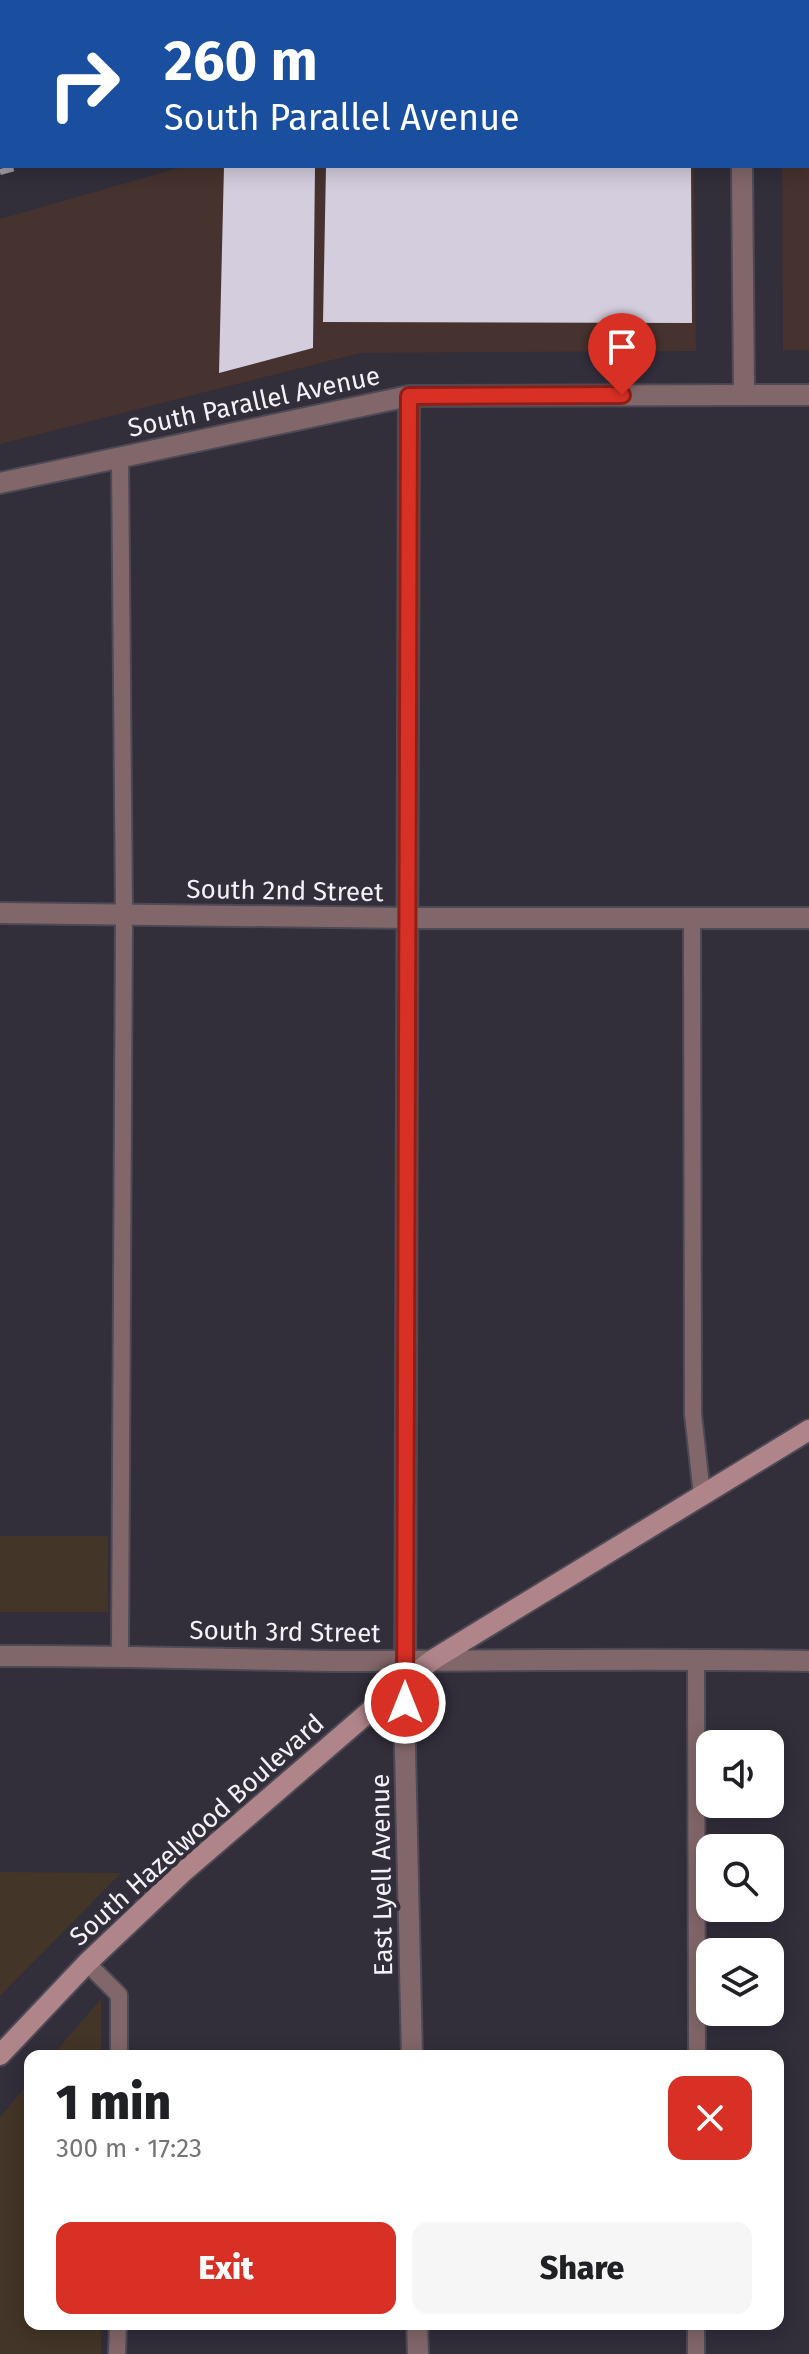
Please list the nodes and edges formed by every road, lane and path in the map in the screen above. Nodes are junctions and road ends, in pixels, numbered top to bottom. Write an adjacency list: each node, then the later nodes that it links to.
1 (742, 168): 2 (street)
2 (744, 394): 3 (street, South Parallel Avenue); 4 (street, South Parallel Avenue)
3 (809, 395)
4 (409, 396): 5 (street, South Parallel Avenue); 9 (street, East Lyell Avenue)
5 (120, 456): 6 (street, South Parallel Avenue); 8 (lane)
6 (0, 483)
7 (0, 913): 8 (street, South 2nd Street)
8 (124, 915): 9 (street, South 2nd Street); 14 (lane)
9 (409, 918): 10 (street, South 2nd Street); 19 (street, East Lyell Avenue)
10 (692, 918): 11 (street, South 2nd Street); 13 (lane)
11 (809, 918)
12 (809, 1430): 13 (street, South Hazelwood Boulevard)
13 (702, 1495): 16 (street, South Hazelwood Boulevard)
14 (120, 1655): 15 (street, South 3rd Street); 19 (street, South 3rd Street)
15 (0, 1656)
16 (434, 1659): 17 (street); 19 (street, South Hazelwood Boulevard)
17 (696, 1659): 18 (street); 23 (lane)
18 (809, 1661)
19 (406, 1670): 20 (street, South Hazelwood Boulevard); 22 (street, East Lyell Avenue)
20 (87, 1963): 21 (lane); 24 (street, South Hazelwood Boulevard)
21 (119, 2050)
22 (412, 2050)
23 (697, 2050)
24 (0, 2055)
25 (118, 2330): 28 (lane)
26 (417, 2330): 29 (street)
27 (696, 2330): 30 (lane)
28 (117, 2354)
29 (418, 2354)
30 (696, 2354)

